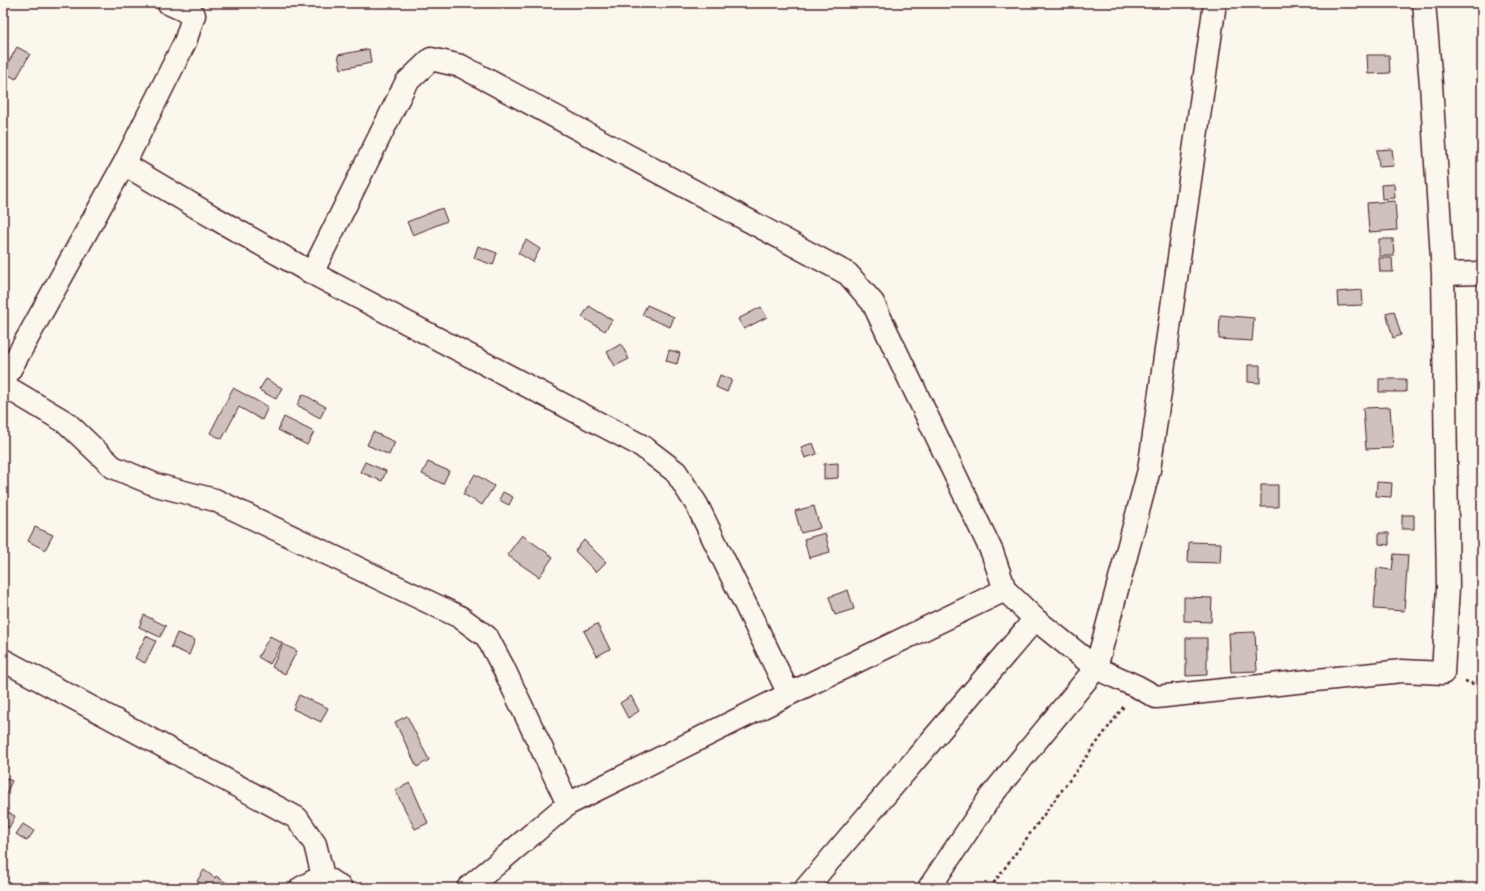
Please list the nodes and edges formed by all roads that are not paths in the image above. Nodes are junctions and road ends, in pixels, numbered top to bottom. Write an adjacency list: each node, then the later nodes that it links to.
1 (168, 3): 4 (street)
2 (1215, 3): 13 (street)
3 (1424, 3): 7 (street)
4 (124, 164): 6 (street); 8 (street)
5 (1482, 273): 7 (street)
6 (312, 274): 10 (street); 14 (street)
7 (1444, 274): 13 (street)
8 (3, 382)
9 (3, 385): 15 (street)
10 (1005, 590): 11 (street); 14 (street)
11 (1035, 619): 13 (street); 20 (street)
12 (3, 660): 16 (street)
13 (1096, 668): 21 (street)
14 (789, 694): 15 (street)
15 (568, 804): 19 (street)
16 (323, 876): 17 (street); 18 (street)
17 (301, 888)
18 (341, 888)
19 (468, 888)
20 (806, 888)
21 (929, 888)

